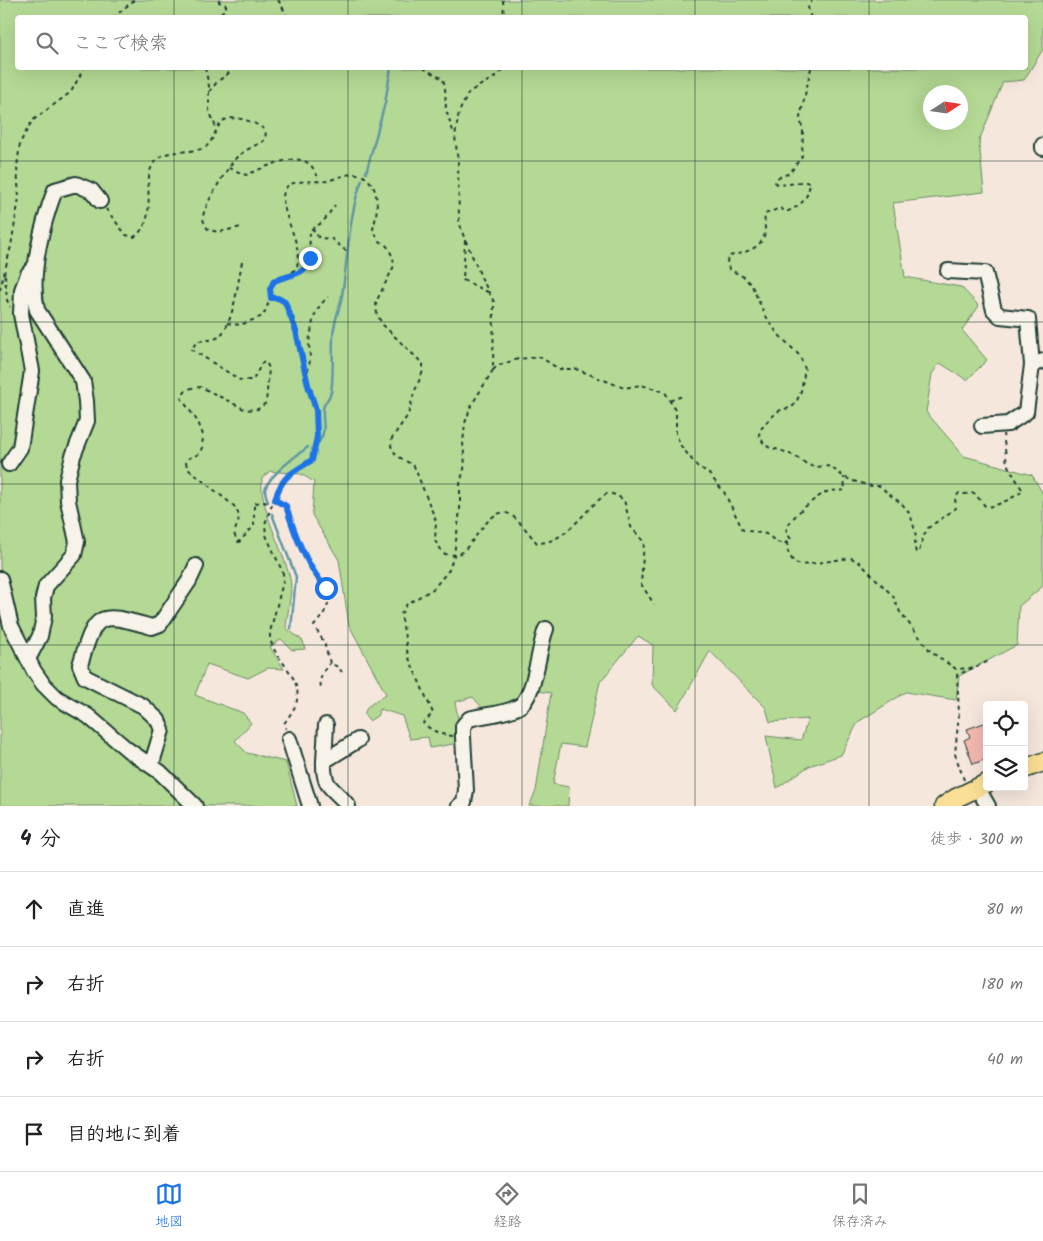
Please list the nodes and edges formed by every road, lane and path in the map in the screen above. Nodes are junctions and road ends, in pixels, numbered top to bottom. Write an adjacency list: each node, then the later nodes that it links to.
1 (134, 0): 6 (path)
2 (218, 0): 7 (path)
3 (278, 0): 8 (path)
4 (504, 0): 9 (path)
5 (812, 0): 10 (path)
6 (116, 15)
7 (222, 15)
8 (286, 15)
9 (504, 15)
10 (810, 15)
11 (83, 70): 32 (path)
12 (206, 70): 17 (path)
13 (427, 70): 19 (path)
14 (502, 70): 19 (path)
15 (811, 70): 45 (path)
16 (230, 72): 17 (path)
17 (209, 92): 18 (path)
18 (217, 130): 20 (path); 22 (path)
19 (455, 136): 26 (path)
20 (229, 168): 21 (path); 24 (path)
21 (317, 181): 31 (path); 49 (path)
22 (100, 201): 29 (street)
23 (335, 205): 25 (path)
24 (241, 227)
25 (312, 228): 27 (path); 31 (path)
26 (465, 238): 33 (path); 33 (path)
27 (346, 251)
28 (242, 262): 36 (path)
29 (37, 264): 44 (street); 54 (street)
30 (948, 271): 37 (street)
31 (290, 275): 35 (path)
32 (0, 290)
33 (488, 292): 38 (path)
34 (328, 297): 39 (path)
35 (271, 298): 36 (path); 39 (path)
36 (227, 323): 47 (path)
37 (1038, 363): 42 (street)
38 (492, 370): 41 (path); 49 (path)
39 (306, 375): 46 (path)
40 (684, 396): 41 (path)
41 (670, 401): 48 (path)
42 (1002, 424): 43 (street); 45 (path)
43 (982, 426)
44 (9, 464)
45 (844, 477): 48 (path)
46 (275, 500): 47 (path); 56 (path)
47 (271, 507): 63 (path)
48 (787, 542): 57 (path)
49 (454, 555): 52 (path); 61 (path)
50 (196, 566): 66 (street)
51 (0, 579): 54 (street)
52 (654, 604)
53 (546, 629): 61 (street)
54 (28, 659): 66 (street)
55 (989, 662): 57 (path)
56 (330, 664): 58 (path); 59 (path)
57 (972, 668): 68 (path)
58 (342, 672)
59 (320, 687)
60 (326, 725): 64 (street)
61 (462, 737): 72 (street)
62 (358, 740): 64 (street)
63 (294, 741): 70 (street)
64 (324, 761): 71 (street)
65 (1043, 762): 67 (main road)
66 (151, 766): 69 (street)
67 (1028, 768)
68 (977, 787): 73 (main road); 74 (street)
69 (195, 806)
70 (310, 806)
71 (348, 806)
72 (459, 806)
73 (944, 806)
74 (988, 806)

